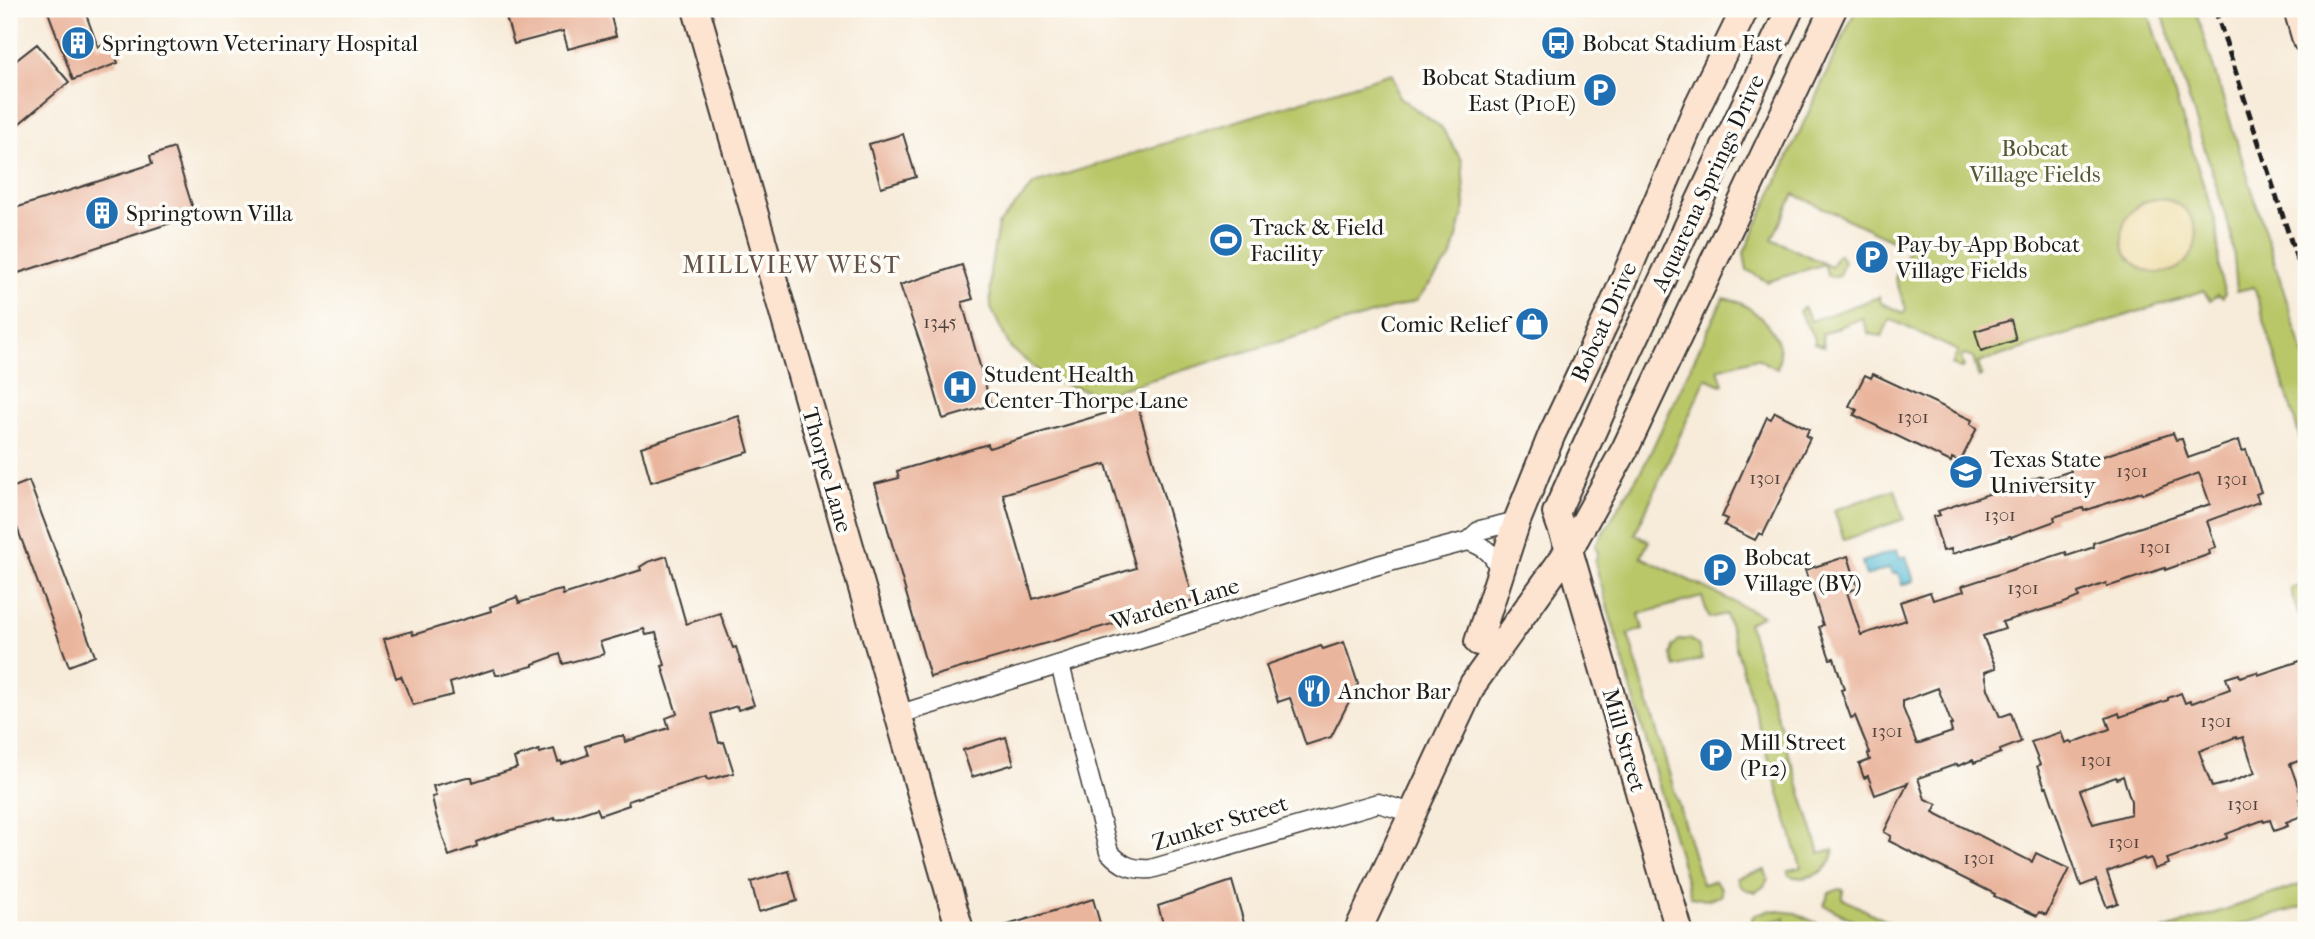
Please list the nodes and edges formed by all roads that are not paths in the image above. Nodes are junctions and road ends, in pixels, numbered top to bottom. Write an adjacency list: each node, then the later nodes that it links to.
1 (696, 9): 15 (street, Thorpe Lane)
2 (1745, 9): 8 (street, Bobcat Drive)
3 (1789, 9): 7 (street, Aquarena Springs Drive)
4 (1833, 9): 10 (street)
5 (2297, 9): 6 (street)
6 (2306, 40)
7 (1626, 357): 10 (street, Aquarena Springs Drive); 12 (street, Aquarena Springs Drive)
8 (1517, 521): 9 (street, Warden Lane); 11 (street, Bobcat Drive)
9 (1468, 541): 11 (street); 13 (street, Warden Lane)
10 (1569, 550): 14 (street, Aquarena Springs Drive); 19 (street, Mill Street)
11 (1500, 574): 12 (street, Bobcat Drive)
12 (1478, 642): 14 (street, Aquarena Springs Drive)
13 (1060, 665): 15 (street, Warden Lane); 16 (street, Zunker Street)
14 (1474, 684): 16 (street, Aquarena Springs Drive)
15 (897, 715): 17 (street, Thorpe Lane)
16 (1413, 813): 18 (street, Aquarena Springs Drive)
17 (960, 930)
18 (1358, 930)
19 (1679, 930)

